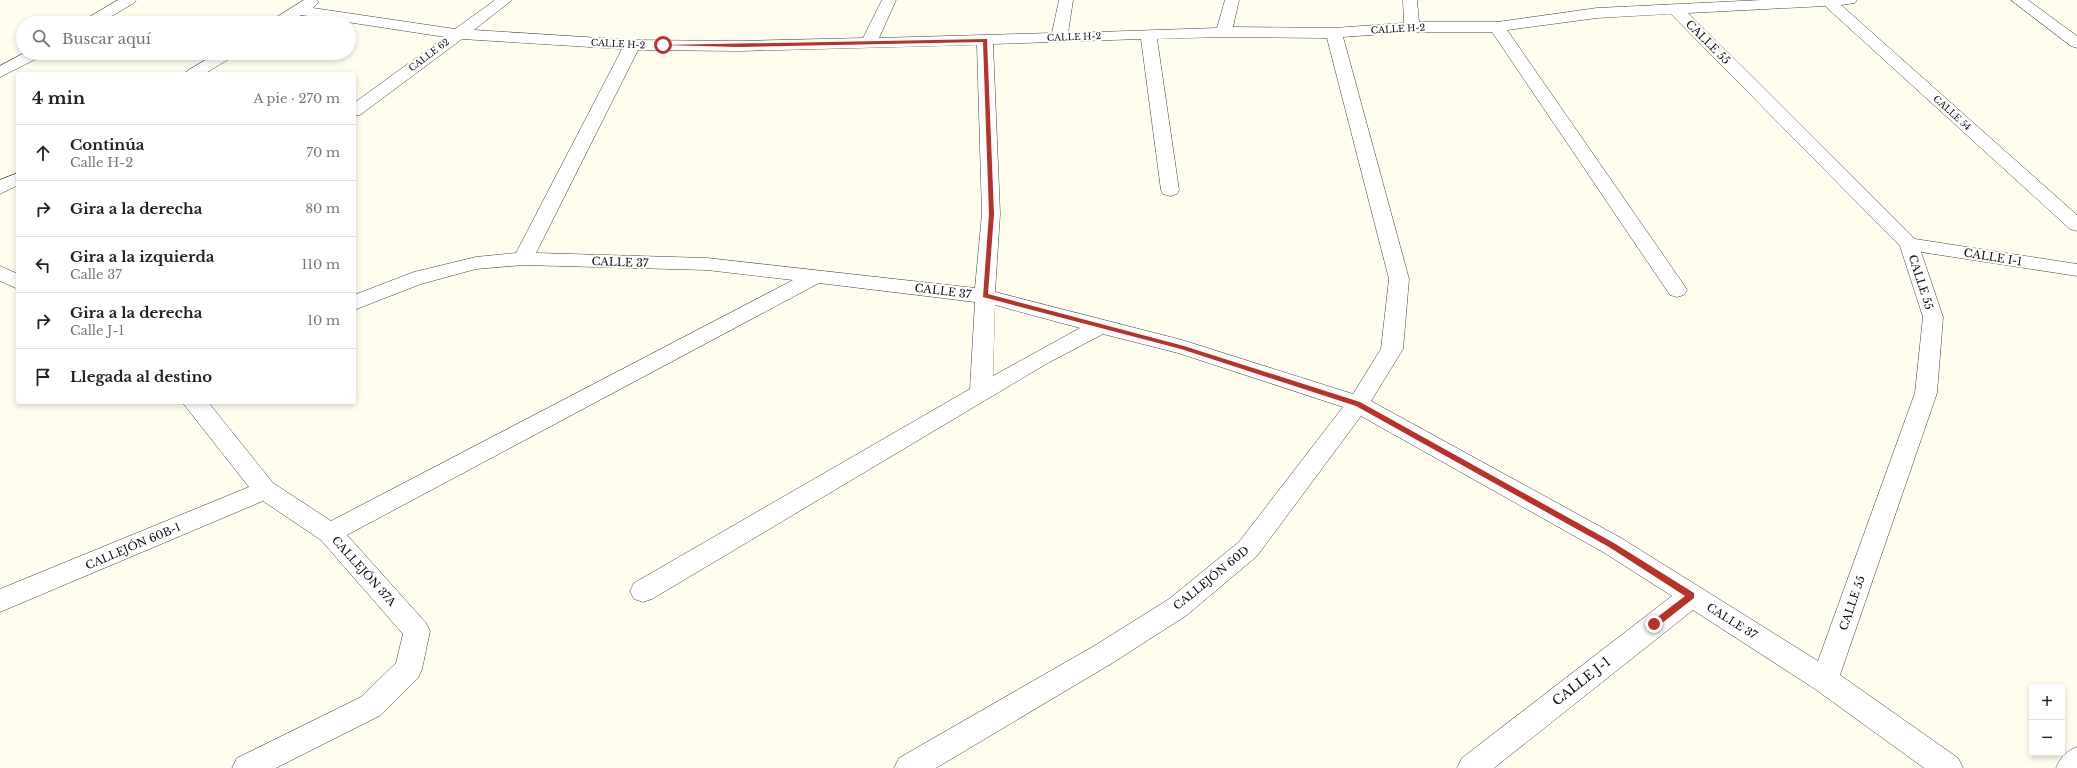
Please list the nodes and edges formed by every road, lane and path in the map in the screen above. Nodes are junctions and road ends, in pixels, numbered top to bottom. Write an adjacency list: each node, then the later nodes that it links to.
1 (129, 0): 14 (street)
2 (314, 0): 12 (street)
3 (505, 0): 22 (street, CALLE 62)
4 (889, 0): 26 (street)
5 (1066, 0): 24 (street)
6 (1232, 0): 20 (street)
7 (1410, 0): 18 (street)
8 (1850, 0): 10 (street, CALLE H-2)
9 (2018, 0): 27 (street)
10 (1828, 1): 13 (street, CALLE H-2); 37 (street, CALLE 54)
11 (1595, 6): 13 (street, CALLE H-2); 19 (street, CALLE H-2)
12 (299, 10): 15 (street); 16 (street, CALLE H-2)
13 (1676, 10): 38 (street, CALLE 55)
14 (101, 16)
15 (289, 16)
16 (339, 16)
17 (356, 19): 22 (street, CALLE H-2)
18 (1412, 27): 19 (street, CALLE H-2); 21 (street, CALLE H-2)
19 (1497, 27): 44 (street)
20 (1224, 32): 21 (street, CALLE H-2); 23 (street, CALLE H-2)
21 (1334, 33): 50 (street, CALLEJÓN 60D)
22 (458, 34): 28 (street, CALLE H-2); 33 (street, CALLE 62)
23 (1148, 34): 24 (street, CALLE H-2); 36 (street)
24 (1059, 38): 25 (street, CALLE H-2)
25 (985, 40): 26 (street, CALLE H-2); 45 (street)
26 (869, 42): 28 (street, CALLE H-2)
27 (2077, 43)
28 (632, 45): 39 (street)
29 (23, 60): 31 (street)
30 (216, 60): 32 (street)
31 (0, 72)
32 (196, 72)
33 (356, 110)
34 (16, 179): 35 (street)
35 (0, 188)
36 (1170, 190)
37 (2077, 225)
38 (1909, 244): 40 (street, CALLE I-1); 56 (street, CALLE 55)
39 (522, 258): 42 (street, CALLE 37); 46 (street, CALLE 37)
40 (2077, 270)
41 (0, 272): 43 (street)
42 (817, 276): 45 (street, CALLE 37); 52 (street)
43 (16, 281)
44 (1678, 290)
45 (985, 296): 47 (street, CALLE 37); 48 (street)
46 (356, 302)
47 (1102, 326): 48 (street); 50 (street, CALLE 37)
48 (981, 394): 53 (street)
49 (199, 404): 51 (street, CALLEJÓN 37A)
50 (1358, 404): 54 (street, CALLE 37); 59 (street, CALLEJÓN 60D)
51 (265, 490): 52 (street, CALLEJÓN 37A); 55 (street, CALLEJÓN 60B-1)
52 (330, 533): 58 (street, CALLEJÓN 37A)
53 (643, 591)
54 (1691, 596): 56 (street, CALLE 37); 60 (street, CALLE J-1)
55 (0, 601)
56 (1825, 680): 61 (street, CALLE 37)
57 (2077, 761): 62 (street)
58 (247, 768)
59 (909, 768)
60 (1472, 768)
61 (1948, 768)
62 (2071, 768)

